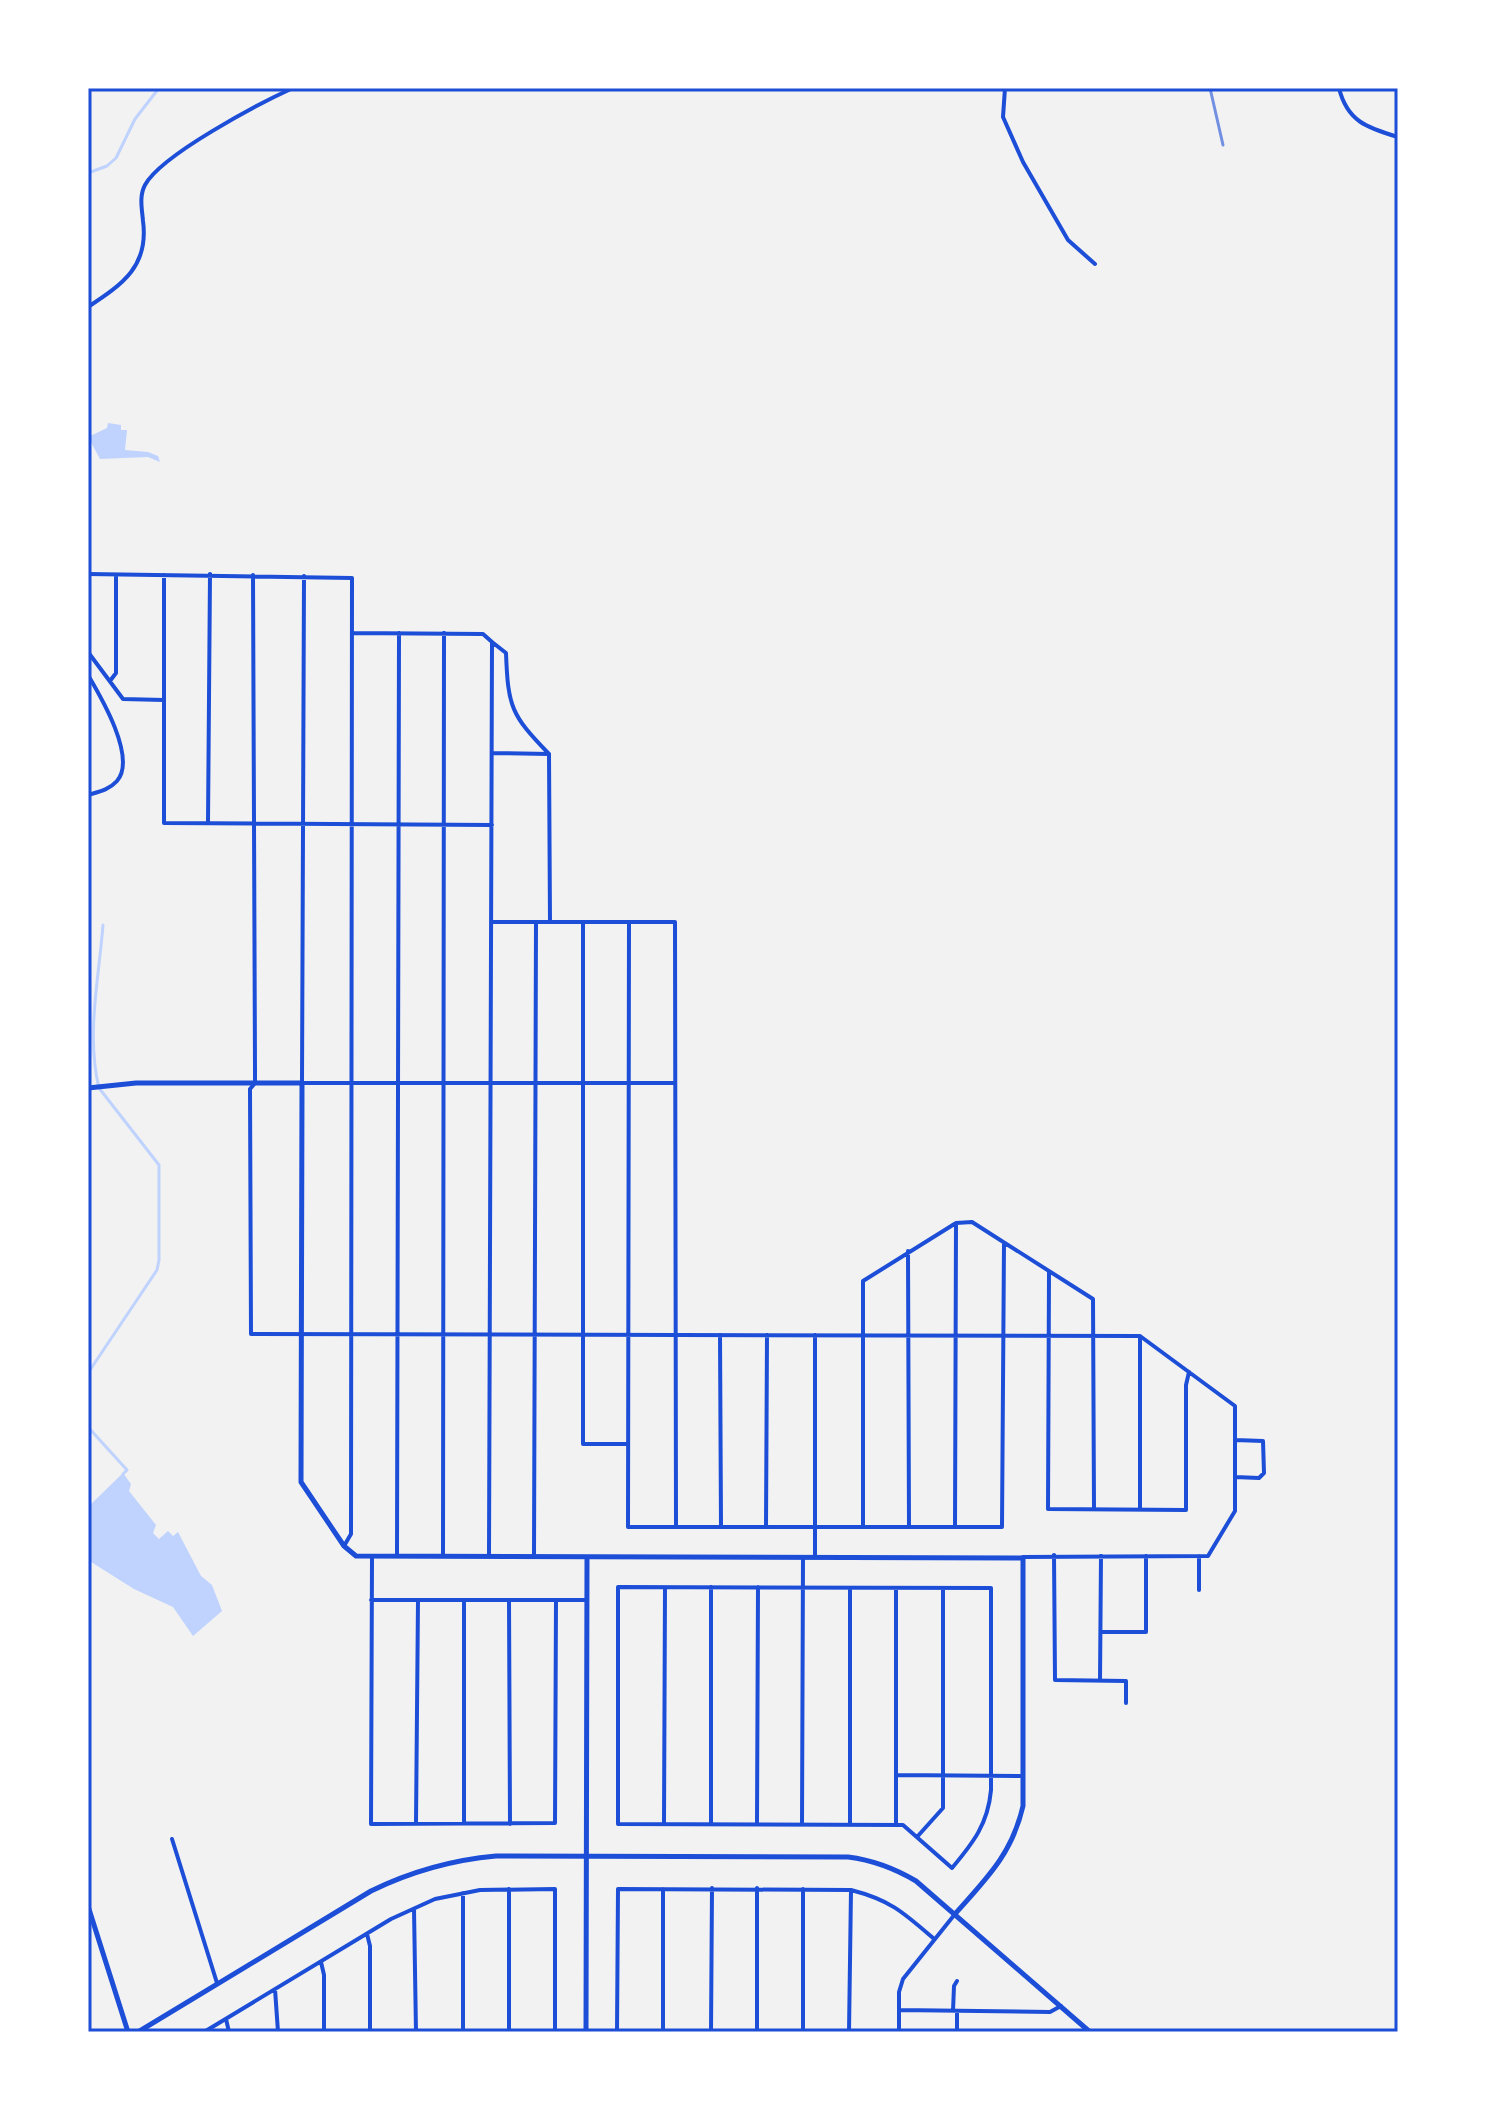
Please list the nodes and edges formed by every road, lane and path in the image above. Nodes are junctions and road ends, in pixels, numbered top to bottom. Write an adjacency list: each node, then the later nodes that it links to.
1 (293, 88): 6 (street)
2 (1005, 88): 5 (street)
3 (1339, 88): 4 (street)
4 (1398, 137)
5 (1095, 264)
6 (88, 307)
7 (88, 574): 9 (street)
8 (210, 574): 10 (street); 11 (street); 24 (street)
9 (116, 575): 10 (street); 19 (street)
10 (164, 575): 20 (street)
11 (253, 575): 12 (street); 25 (street)
12 (304, 576): 13 (street); 26 (street)
13 (352, 633): 14 (street); 27 (street)
14 (399, 633): 15 (street); 28 (street)
15 (444, 633): 16 (street); 29 (street)
16 (492, 642): 21 (street); 22 (street)
17 (88, 652): 19 (street)
18 (88, 675): 23 (street)
19 (110, 681): 20 (street)
20 (164, 700): 24 (street)
21 (492, 753): 22 (street); 30 (street)
22 (549, 754): 33 (street)
23 (88, 795)
24 (208, 823): 25 (street)
25 (253, 824): 26 (street); 36 (street)
26 (305, 824): 27 (street); 37 (street)
27 (352, 824): 28 (street); 38 (street)
28 (399, 825): 29 (street); 39 (street)
29 (445, 825): 30 (street); 40 (street)
30 (492, 825): 31 (street)
31 (492, 922): 32 (street); 43 (street)
32 (536, 922): 33 (street); 44 (street)
33 (550, 922): 34 (street)
34 (583, 922): 35 (street); 45 (street)
35 (629, 922): 41 (street); 42 (street)
36 (255, 1083): 37 (street); 46 (street); 53 (street)
37 (302, 1083): 38 (street); 53 (street)
38 (350, 1083): 39 (street); 51 (street)
39 (397, 1083): 40 (street); 54 (street)
40 (444, 1083): 43 (street); 55 (street)
41 (629, 1083): 42 (street); 45 (street); 58 (street)
42 (675, 1083): 59 (street)
43 (491, 1084): 44 (street); 52 (street)
44 (536, 1084): 45 (street); 56 (street)
45 (584, 1084): 57 (street)
46 (89, 1087)
47 (956, 1223): 48 (street); 49 (street); 64 (street)
48 (1004, 1243): 50 (street); 65 (street)
49 (908, 1251): 63 (street); 66 (street)
50 (1049, 1272): 67 (street); 68 (street)
51 (351, 1334): 53 (street); 54 (street); 83 (street)
52 (489, 1334): 55 (street); 56 (street); 87 (street)
53 (301, 1335): 83 (street)
54 (398, 1335): 55 (street); 85 (street)
55 (444, 1335): 86 (street)
56 (534, 1335): 57 (street); 92 (street)
57 (582, 1335): 58 (street); 72 (street)
58 (628, 1335): 59 (street); 72 (street)
59 (674, 1335): 60 (street); 76 (street)
60 (720, 1335): 61 (street); 77 (street)
61 (767, 1335): 62 (street); 78 (street)
62 (815, 1335): 63 (street); 79 (street)
63 (863, 1335): 66 (street); 80 (street)
64 (956, 1335): 65 (street); 66 (street); 82 (street)
65 (1002, 1335): 67 (street); 82 (street)
66 (910, 1336): 81 (street)
67 (1048, 1336): 68 (street); 74 (street)
68 (1094, 1336): 69 (street); 74 (street)
69 (1140, 1336): 70 (street); 75 (street)
70 (1189, 1372): 71 (street); 75 (street)
71 (1235, 1440): 73 (street); 73 (street)
72 (628, 1444): 76 (street)
73 (1235, 1477): 90 (street)
74 (1094, 1509): 75 (street)
75 (1140, 1509)
76 (676, 1526): 77 (street)
77 (721, 1526): 78 (street)
78 (766, 1527): 79 (street)
79 (816, 1527): 80 (street); 95 (street)
80 (863, 1527): 81 (street)
81 (909, 1527): 82 (street)
82 (955, 1527)
83 (344, 1546): 91 (street)
84 (1054, 1555): 88 (street); 96 (street); 112 (street)
85 (397, 1556): 86 (street); 91 (street)
86 (443, 1556): 87 (street)
87 (489, 1556): 92 (street)
88 (1101, 1556): 89 (street); 111 (street)
89 (1146, 1556): 90 (street); 111 (street)
90 (1199, 1556): 104 (street)
91 (372, 1557): 105 (street)
92 (534, 1557): 93 (street)
93 (587, 1557): 94 (street); 110 (street)
94 (803, 1557): 95 (street); 100 (street)
95 (815, 1557): 96 (street)
96 (1023, 1558): 117 (street)
97 (711, 1587): 98 (street); 99 (street); 122 (street)
98 (758, 1587): 100 (street); 123 (street)
99 (665, 1588): 120 (street); 120 (street)
100 (804, 1588): 101 (street); 124 (street)
101 (850, 1588): 102 (street); 125 (street)
102 (896, 1588): 103 (street); 114 (street)
103 (943, 1588): 115 (street); 116 (street)
104 (1199, 1590)
105 (371, 1600): 106 (street); 118 (street)
106 (418, 1600): 107 (street); 118 (street)
107 (464, 1600): 108 (street); 119 (street)
108 (509, 1600): 109 (street); 121 (street)
109 (556, 1600): 110 (street); 121 (street)
110 (586, 1600): 129 (street)
111 (1101, 1632): 112 (street)
112 (1100, 1681): 113 (street)
113 (1126, 1703)
114 (896, 1775): 115 (street); 126 (street)
115 (943, 1776): 116 (street); 127 (street)
116 (991, 1776): 117 (street); 127 (street)
117 (1023, 1776): 139 (street)
118 (416, 1823): 119 (street)
119 (464, 1823): 121 (street)
120 (664, 1823): 122 (street)
121 (510, 1824)
122 (711, 1824): 123 (street)
123 (757, 1824): 124 (street)
124 (802, 1824): 125 (street)
125 (850, 1824): 126 (street)
126 (896, 1824): 127 (street)
127 (917, 1837)
128 (172, 1839): 144 (street)
129 (587, 1856): 139 (street); 144 (street); 161 (street)
130 (712, 1888): 131 (street); 133 (street); 164 (street)
131 (757, 1888): 134 (street); 165 (street)
132 (509, 1889): 136 (street); 159 (street); 160 (street)
133 (663, 1889): 162 (street); 163 (street)
134 (803, 1889): 135 (street); 166 (street)
135 (851, 1890): 141 (street); 167 (street)
136 (463, 1893): 138 (street); 158 (street)
137 (88, 1906): 150 (street)
138 (414, 1909): 140 (street); 157 (street)
139 (955, 1914): 141 (street); 146 (street)
140 (367, 1934): 142 (street); 156 (street)
141 (933, 1938): 147 (street)
142 (321, 1962): 145 (street); 155 (street)
143 (957, 1981): 148 (street)
144 (217, 1983): 151 (street)
145 (275, 1989): 149 (street); 154 (street)
146 (1061, 2006): 148 (street); 170 (street)
147 (899, 2010): 148 (street); 168 (street)
148 (955, 2011): 169 (street)
149 (226, 2019): 152 (street); 153 (street)
150 (128, 2032)
151 (138, 2032)
152 (204, 2032)
153 (229, 2032)
154 (278, 2032)
155 (324, 2032)
156 (370, 2032)
157 (416, 2032)
158 (463, 2032)
159 (509, 2032)
160 (555, 2032)
161 (586, 2032)
162 (617, 2032)
163 (663, 2032)
164 (711, 2032)
165 (757, 2032)
166 (803, 2032)
167 (849, 2032)
168 (899, 2032)
169 (957, 2032)
170 (1090, 2032)

